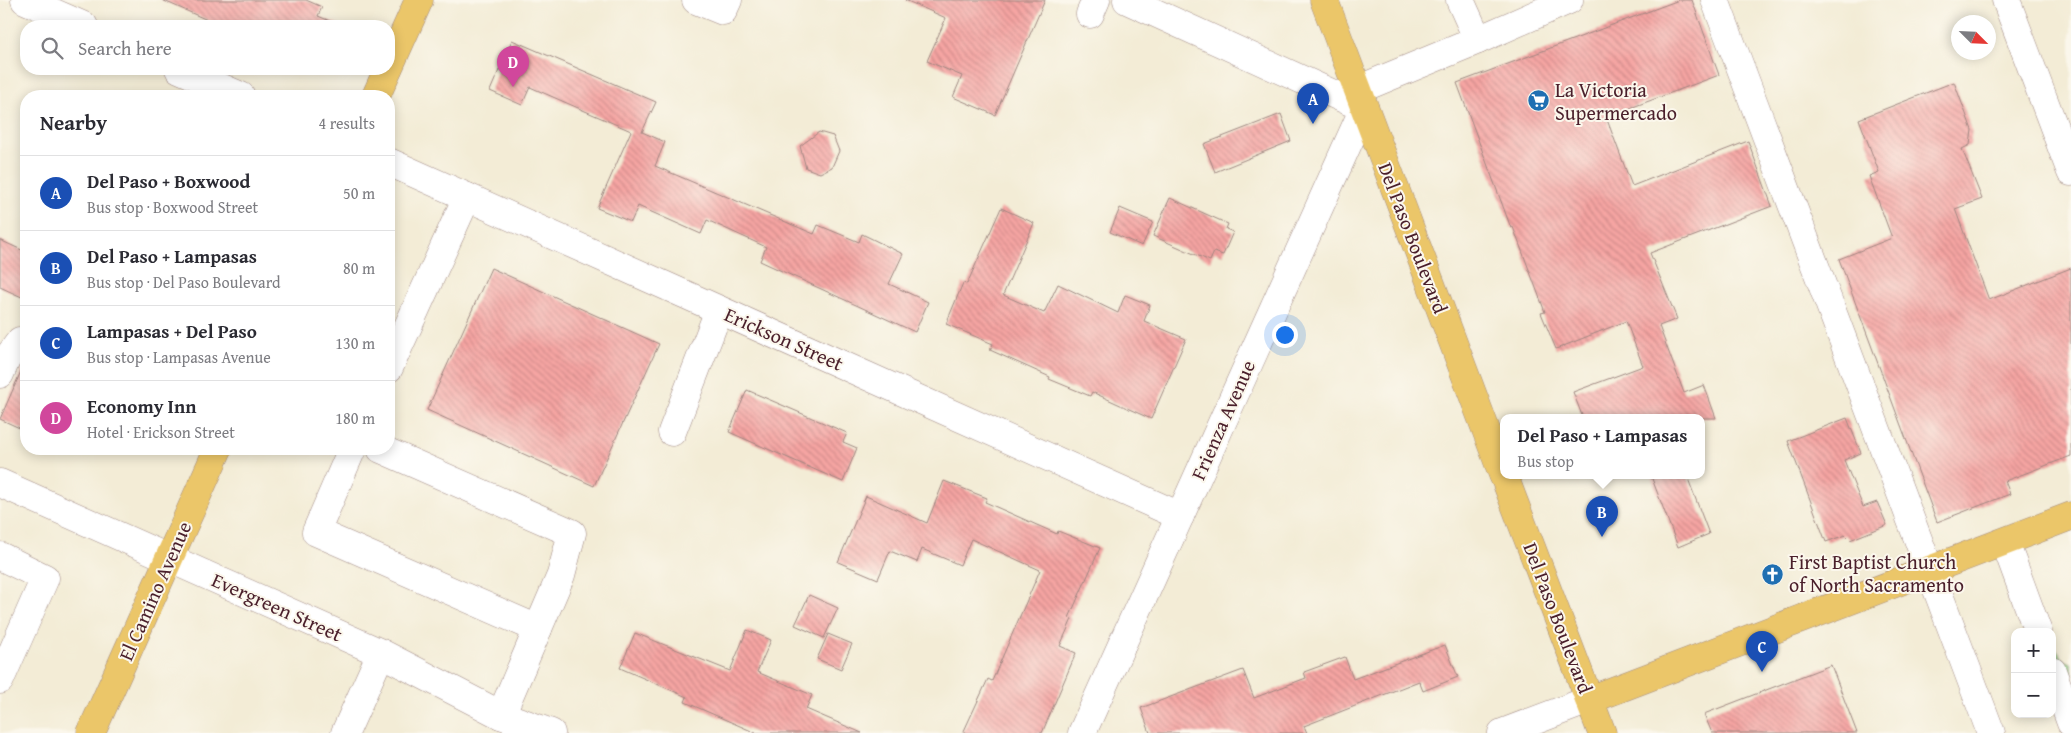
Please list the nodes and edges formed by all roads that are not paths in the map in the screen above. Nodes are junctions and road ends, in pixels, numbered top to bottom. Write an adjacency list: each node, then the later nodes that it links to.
1 (25, 0): 11 (street)
2 (419, 0): 13 (main road)
3 (696, 0): 4 (street)
4 (728, 0)
5 (1127, 0): 18 (street)
6 (1324, 0): 18 (main road, Del Paso Boulevard)
7 (1460, 0): 12 (street)
8 (1569, 0): 12 (street)
9 (1715, 0): 38 (street)
10 (2006, 0): 20 (street)
11 (70, 20)
12 (1478, 40): 18 (street)
13 (395, 53)
14 (193, 75): 16 (street)
15 (385, 75): 17 (main road)
16 (227, 90)
17 (379, 90)
18 (1360, 99): 30 (main road, Del Paso Boulevard); 33 (street, Frienza Avenue)
19 (395, 165): 21 (street, Erickson Street)
20 (2071, 172)
21 (467, 197): 22 (street, Erickson Street); 24 (street)
22 (719, 310): 26 (street); 33 (street, Erickson Street)
23 (20, 342): 25 (street)
24 (395, 355)
25 (0, 374)
26 (672, 432)
27 (215, 455): 37 (main road, El Camino Avenue)
28 (349, 455): 40 (street)
29 (395, 455): 40 (street)
30 (1500, 467)
31 (1505, 479): 44 (main road, Del Paso Boulevard)
32 (0, 483): 37 (street, Evergreen Street)
33 (1180, 516): 50 (street, Frienza Avenue)
34 (2071, 516): 35 (main road)
35 (2005, 542): 38 (main road); 39 (street)
36 (0, 556): 43 (street)
37 (169, 559): 41 (street, Evergreen Street); 47 (main road, El Camino Avenue)
38 (1937, 568): 44 (main road); 53 (street); 54 (street)
39 (2037, 628)
40 (538, 629): 45 (street)
41 (381, 653): 45 (street, Evergreen Street); 48 (street)
42 (2053, 673): 46 (street)
43 (0, 680)
44 (1589, 700): 51 (street); 52 (main road, Del Paso Boulevard)
45 (501, 715): 49 (street, Evergreen Street)
46 (2071, 723)
47 (92, 733)
48 (345, 733)
49 (551, 733)
50 (1082, 733)
51 (1502, 733)
52 (1602, 733)
53 (1991, 733)
54 (2009, 733)

